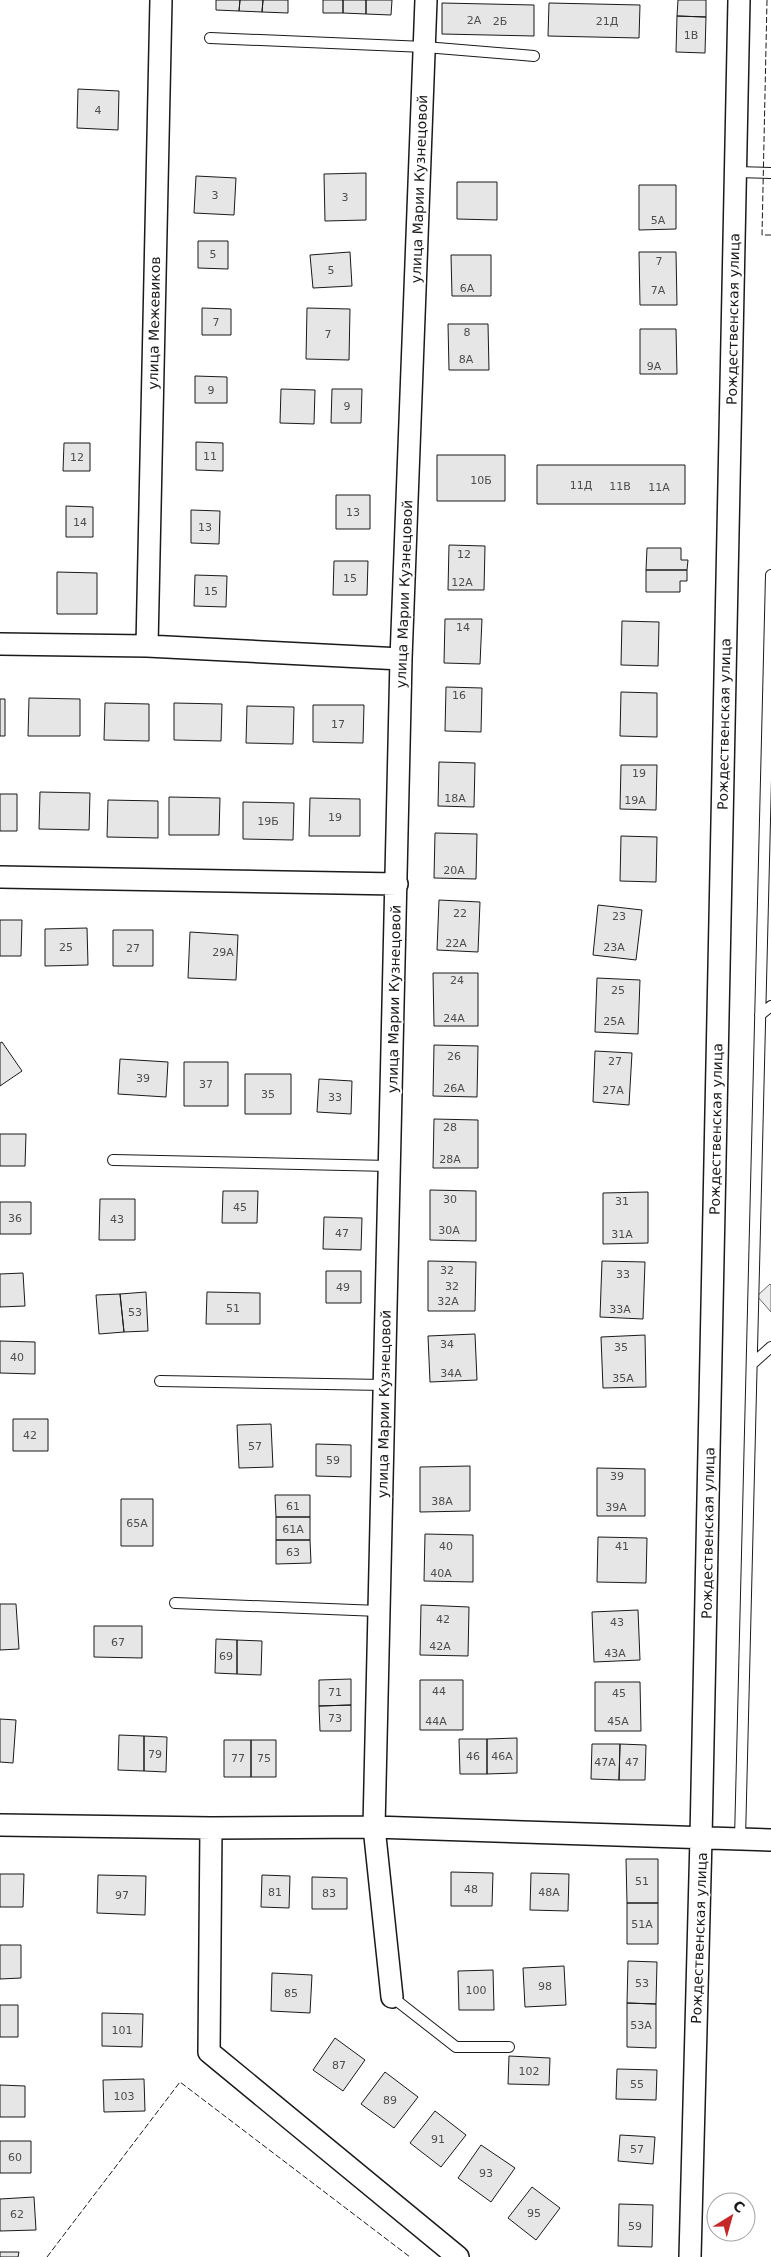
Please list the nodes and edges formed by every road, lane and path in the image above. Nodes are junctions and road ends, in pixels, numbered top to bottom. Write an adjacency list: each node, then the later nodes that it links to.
1 (161, 0): 11 (street, улица Межевиков)
2 (426, 0): 5 (street, улица Марии Кузнецовой)
3 (739, 0): 7 (street, Рождественская улица)
4 (210, 38): 5 (lane)
5 (424, 48): 6 (lane); 12 (street, улица Марии Кузнецовой)
6 (534, 56)
7 (736, 172): 8 (lane); 29 (street, Рождественская улица)
8 (771, 173)
9 (771, 575): 13 (lane)
10 (0, 644): 11 (street)
11 (147, 646): 12 (street)
12 (401, 660): 15 (street, улица Марии Кузнецовой)
13 (769, 722): 17 (lane)
14 (0, 877): 15 (street)
15 (397, 884): 19 (street, улица Марии Кузнецовой)
16 (771, 1006): 17 (lane)
17 (760, 1016): 21 (lane)
18 (113, 1160): 19 (lane)
19 (390, 1166): 23 (street, улица Марии Кузнецовой)
20 (771, 1347): 21 (lane)
21 (752, 1364): 30 (lane)
22 (160, 1380): 23 (lane)
23 (384, 1385): 25 (street, улица Марии Кузнецовой)
24 (175, 1603): 25 (lane)
25 (379, 1611): 28 (street, улица Марии Кузнецовой)
26 (0, 1825): 27 (street)
27 (211, 1828): 28 (street); 34 (street)
28 (374, 1828): 29 (street); 32 (street, улица Марии Кузнецовой)
29 (701, 1838): 30 (street); 35 (street, Рождественская улица)
30 (740, 1839): 31 (street)
31 (771, 1840)
32 (392, 1997): 33 (lane)
33 (509, 2047)
34 (458, 2257)
35 (690, 2257)

